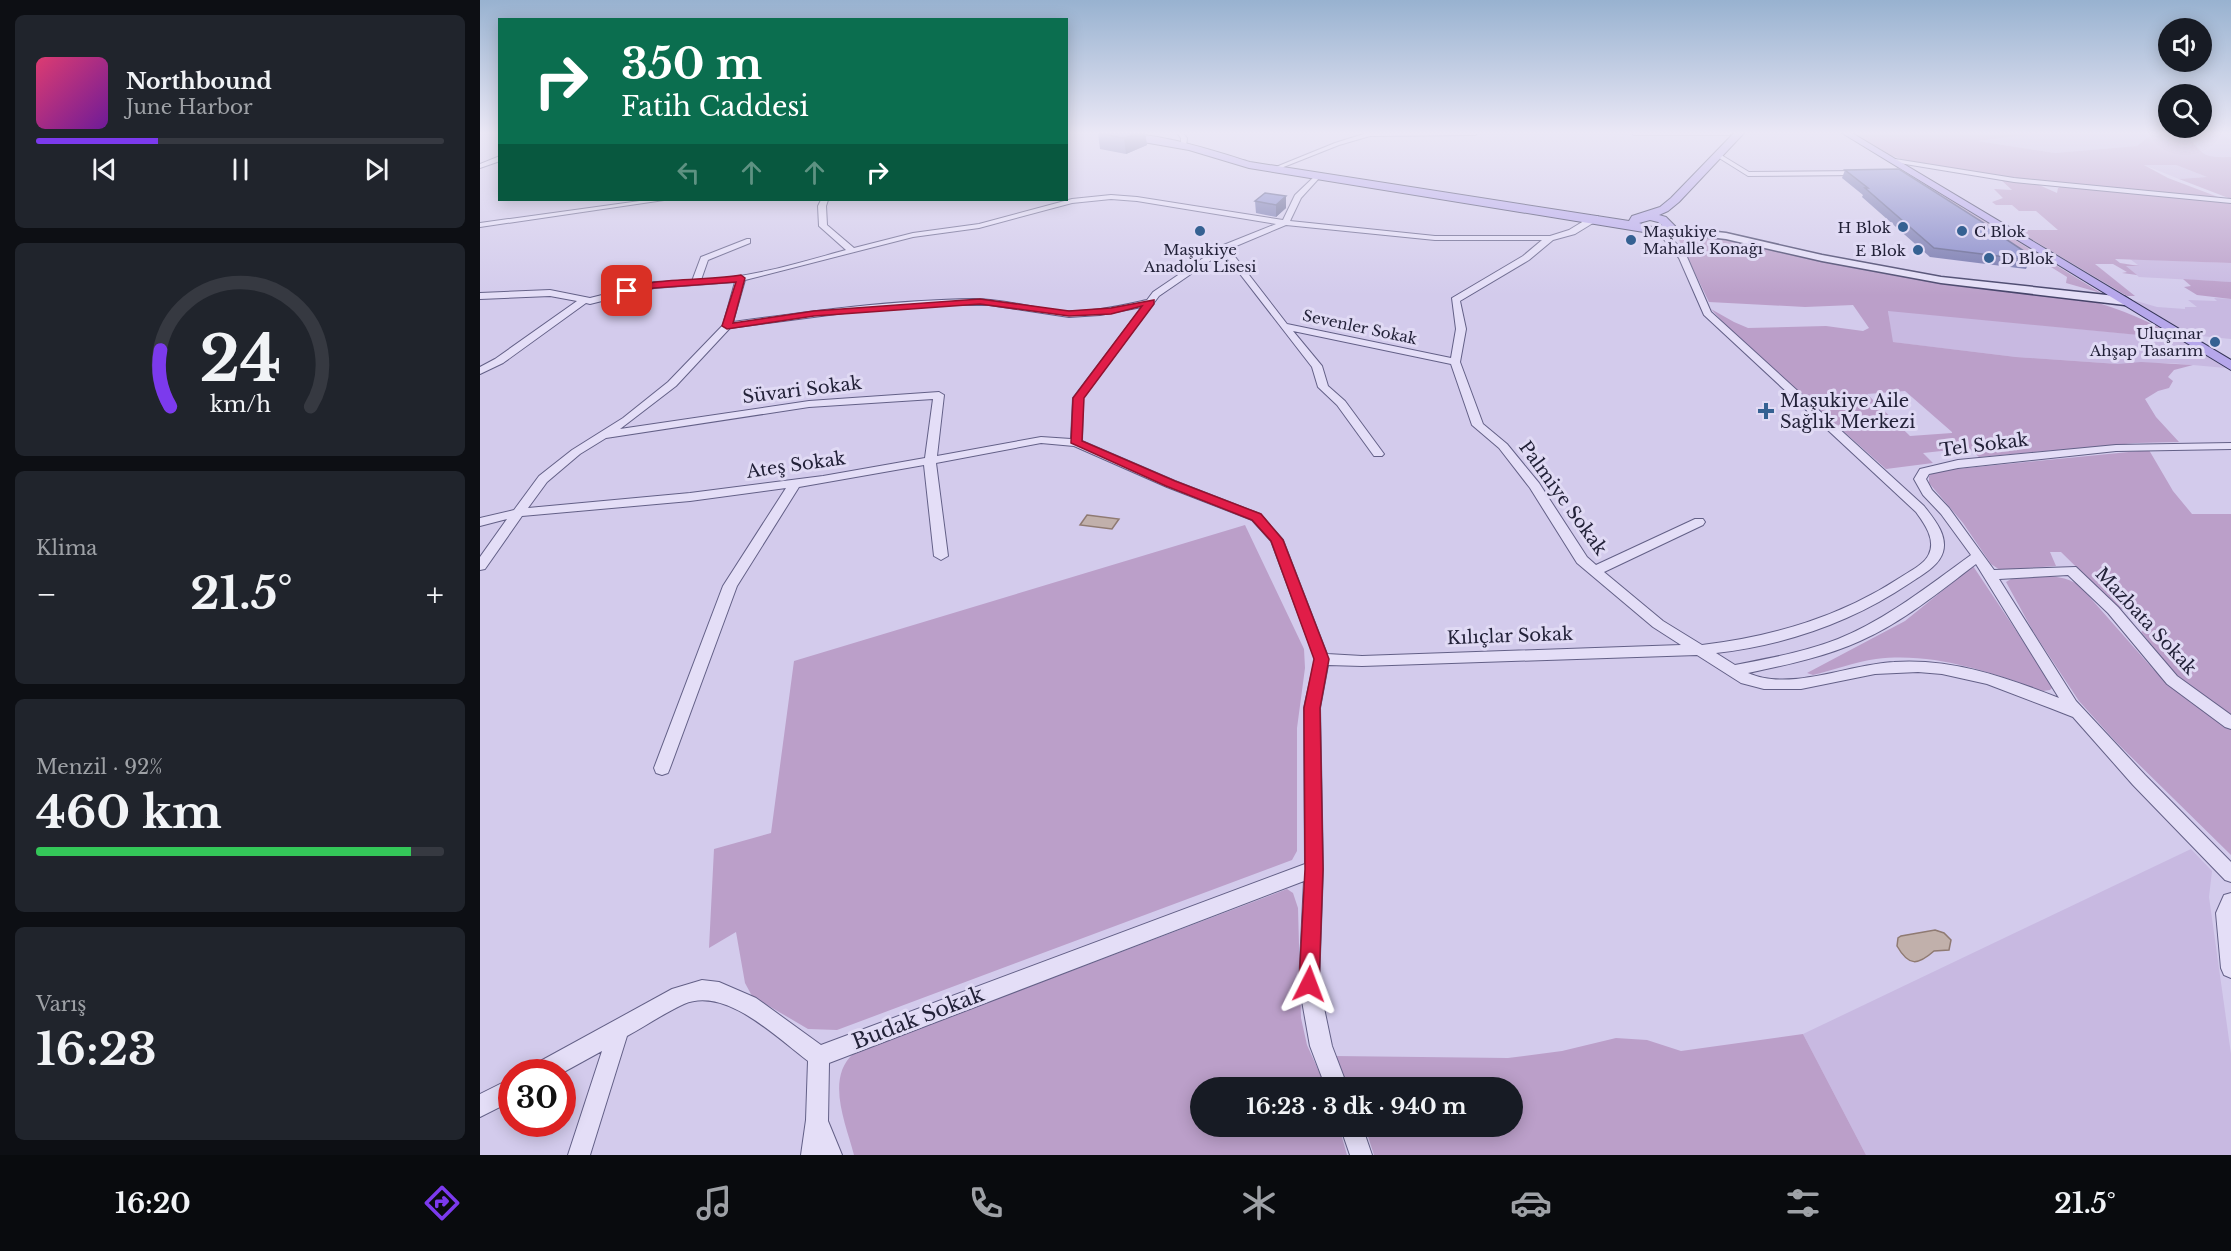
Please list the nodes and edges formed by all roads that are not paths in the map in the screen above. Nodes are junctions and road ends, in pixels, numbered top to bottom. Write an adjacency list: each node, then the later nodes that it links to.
1 (1307, 187): 13 (street)
2 (1387, 187): 11 (main road)
3 (1692, 187): 12 (main road)
4 (1936, 187): 25 (main road)
5 (2085, 187): 10 (street)
6 (1068, 196): 9 (street)
7 (653, 201): 15 (street)
8 (824, 201): 20 (street)
9 (1072, 201): 13 (street); 20 (street)
10 (2231, 201)
11 (1595, 219): 14 (main road); 16 (street)
12 (1663, 222): 14 (main road); 18 (street); 25 (street)
13 (1285, 223): 16 (street); 19 (street)
14 (1640, 223): 18 (street)
15 (480, 225)
16 (1550, 238): 29 (street)
17 (747, 241): 22 (street)
18 (1671, 241): 46 (street, Kılıçlar Sokak)
19 (1224, 248): 26 (street); 28 (street, Sevenler Sokak)
20 (852, 251): 21 (street)
21 (741, 278): 22 (street); 27 (street)
22 (696, 283): 24 (street)
23 (480, 296): 24 (street)
24 (584, 300): 31 (street)
25 (2125, 301): 30 (main road)
26 (1150, 302): 27 (street); 33 (street)
27 (727, 326): 32 (street)
28 (1284, 326): 29 (street, Sevenler Sokak); 35 (street)
29 (1455, 362): 44 (street, Palmiye Sokak)
30 (2231, 366)
31 (480, 371)
32 (604, 435): 36 (street, Süvari Sokak); 38 (street)
33 (1076, 443): 36 (street, Ateş Sokak); 47 (street, Ateş Sokak)
34 (2231, 446): 42 (street, Tel Sokak)
35 (1378, 453)
36 (930, 462): 37 (street, Ateş Sokak); 41 (street)
37 (795, 484): 38 (street, Ateş Sokak); 51 (street)
38 (518, 513): 39 (street, Ateş Sokak); 43 (street)
39 (480, 522)
40 (1699, 522): 44 (street)
41 (941, 556)
42 (1978, 556): 45 (street, Tel Sokak); 48 (street)
43 (480, 566)
44 (1594, 571): 46 (street, Palmiye Sokak)
45 (1990, 575): 49 (street, Tel Sokak); 50 (street, Mazbata Sokak)
46 (1700, 650): 47 (street, Kılıçlar Sokak); 48 (street, Palmiye Sokak)
47 (1322, 659): 52 (street)
48 (1733, 671): 49 (street, Palmiye Sokak)
49 (2078, 713): 53 (street, Tel Sokak)
50 (2231, 723)
51 (662, 768)
52 (1314, 869): 57 (street, Budak Sokak); 59 (street)
53 (2231, 874)
54 (2231, 901): 55 (street)
55 (2231, 968)
56 (620, 1030): 57 (street); 58 (street); 64 (street)
57 (819, 1056): 62 (street)
58 (567, 1059)
59 (1333, 1077)
60 (498, 1096): 61 (street)
61 (480, 1106)
62 (817, 1120): 65 (street); 66 (street)
63 (1355, 1137): 67 (street)
64 (579, 1155)
65 (813, 1155)
66 (831, 1155)
67 (1361, 1155)

